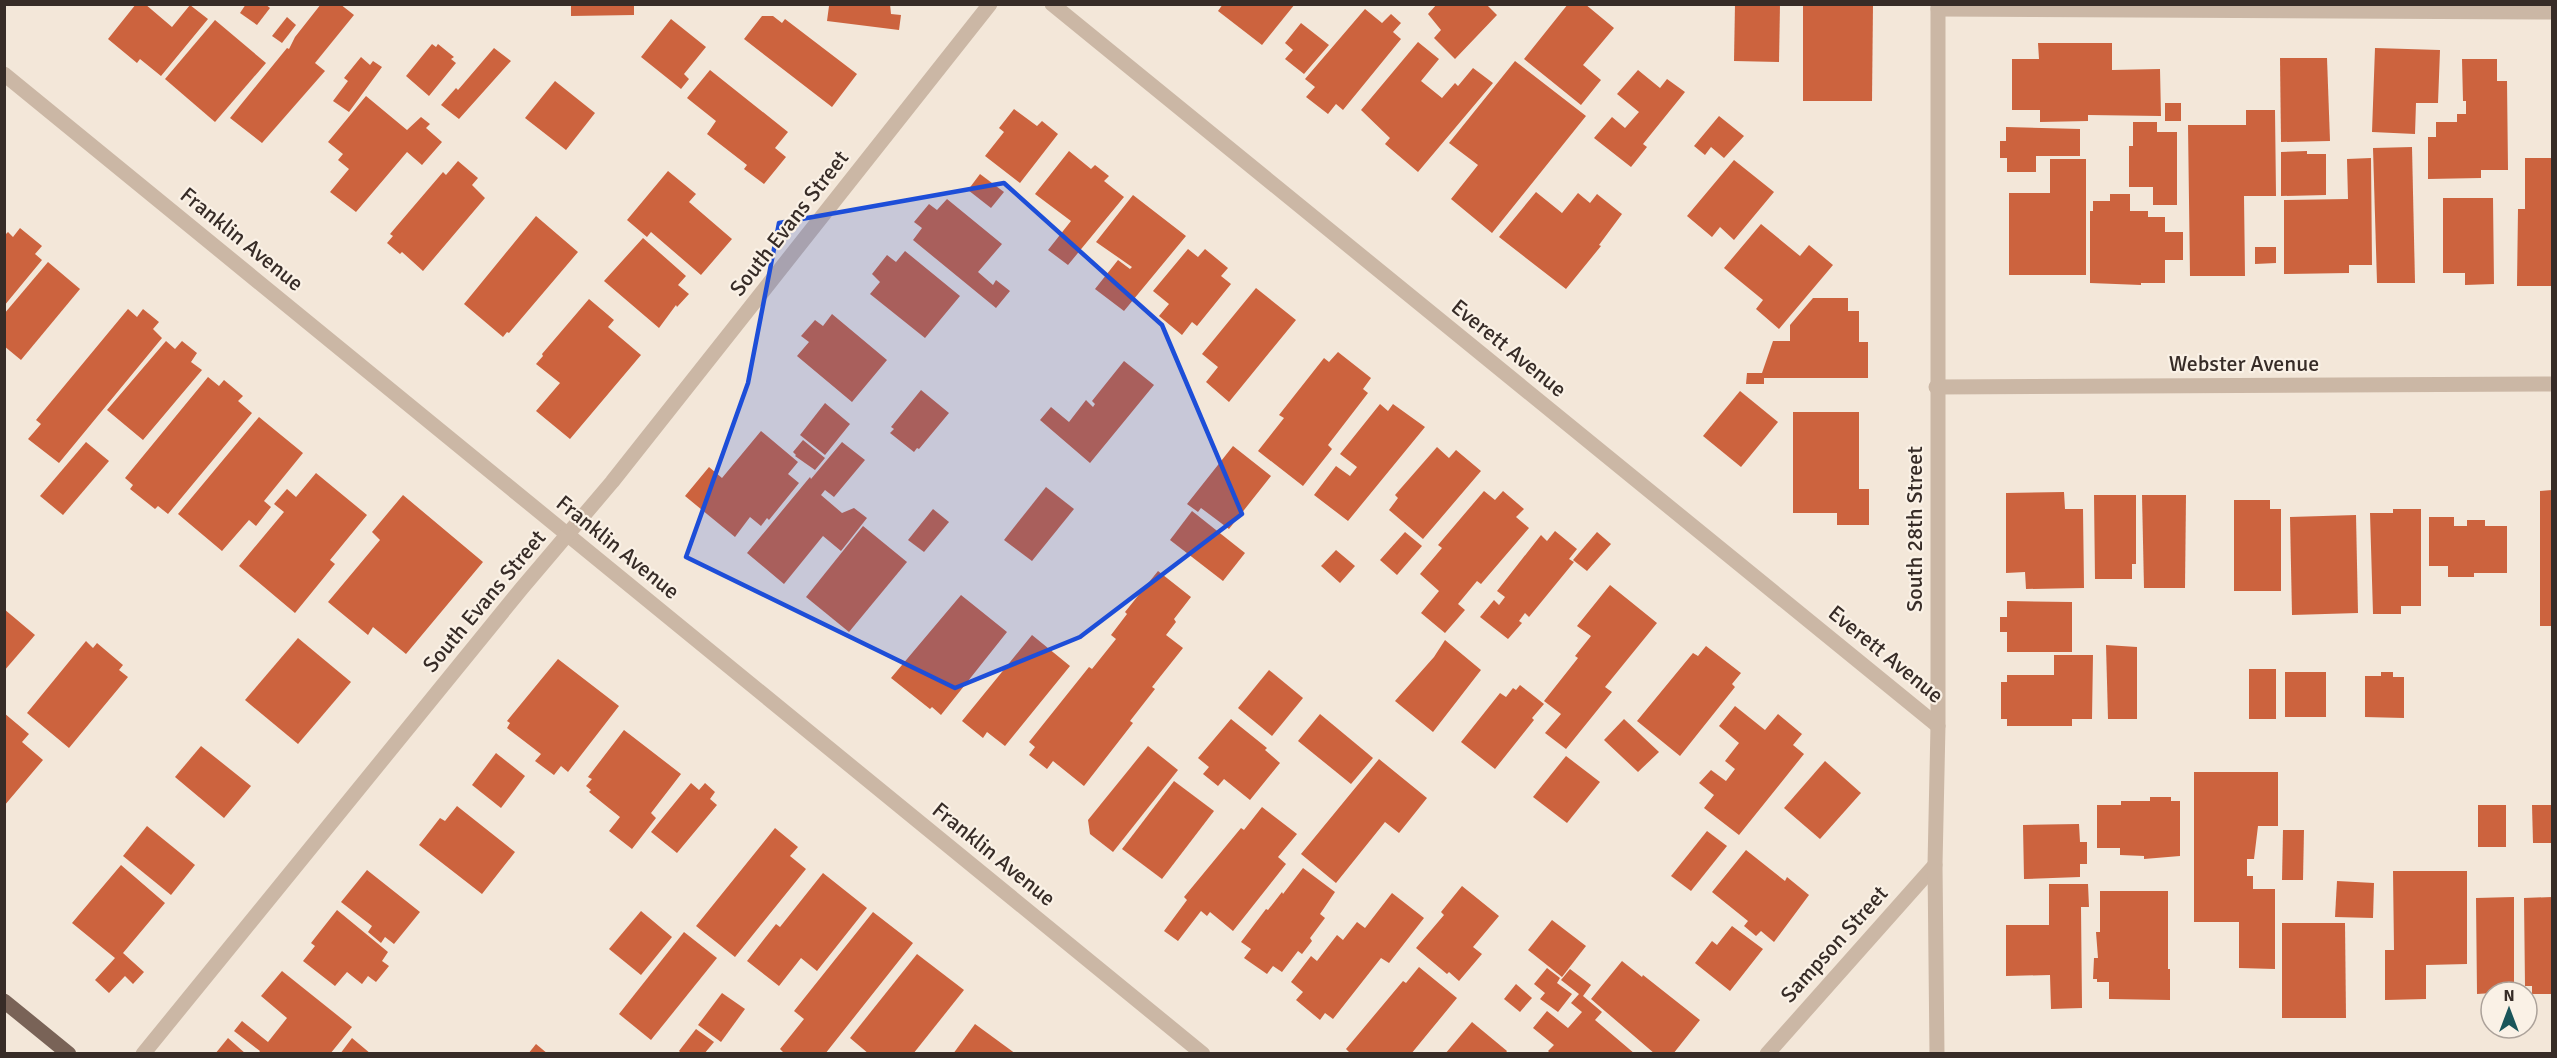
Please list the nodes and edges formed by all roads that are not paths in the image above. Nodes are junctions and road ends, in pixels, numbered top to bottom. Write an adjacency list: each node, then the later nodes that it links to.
1 (990, 4): 8 (street, South Evans Street)
2 (1052, 4): 9 (street, Everett Avenue)
3 (1938, 7): 4 (street); 7 (street, South 28th Street)
4 (2553, 12)
5 (4, 74): 8 (street, Franklin Avenue)
6 (2553, 384): 7 (street, Webster Avenue)
7 (1936, 387): 9 (street, South 28th Street)
8 (568, 535): 13 (street, South Evans Street); 14 (street, Franklin Avenue)
9 (1938, 726): 10 (street, South 28th Street)
10 (1935, 865): 15 (street, Sampson Street); 16 (street, South 28th Street)
11 (4, 1001): 12 (main road)
12 (69, 1053)
13 (143, 1053)
14 (1203, 1053)
15 (1767, 1053)
16 (1937, 1053)

